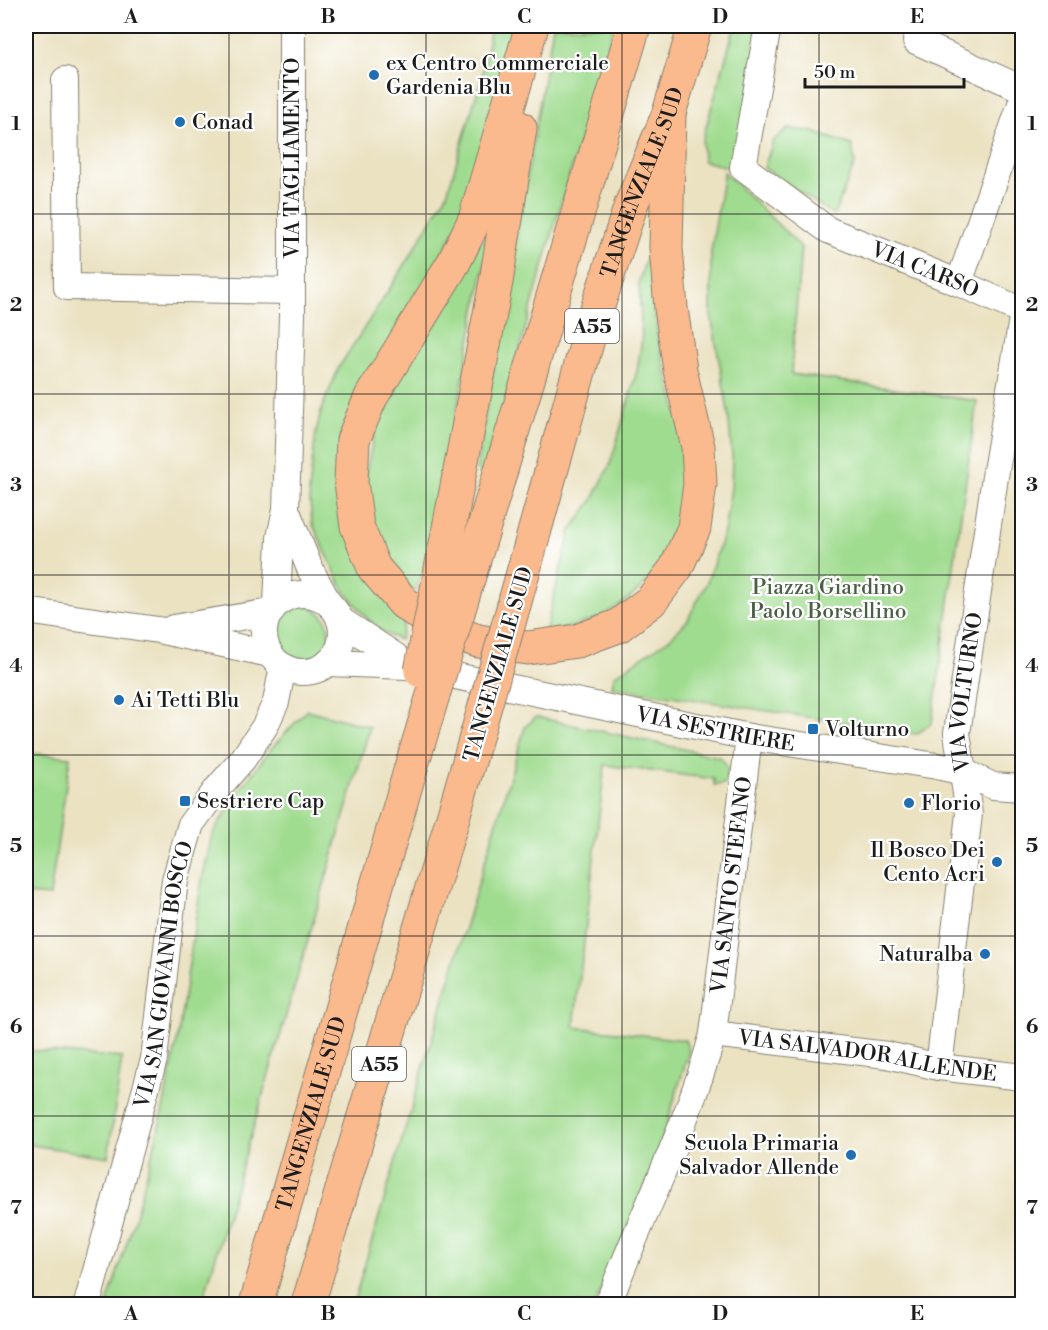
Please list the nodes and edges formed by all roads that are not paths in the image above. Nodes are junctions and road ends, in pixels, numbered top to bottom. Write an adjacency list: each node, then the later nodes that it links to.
1 (292, 26): 12 (street, VIA TAGLIAMENTO)
2 (534, 26): 10 (highway); 24 (highway, bridge)
3 (634, 26): 24 (highway, TANGENZIALE SUD / A55, bridge)
4 (694, 26): 10 (highway, TANGENZIALE SUD / A55)
5 (768, 26): 11 (street, VIA CARSO)
6 (916, 41): 8 (street)
7 (65, 80): 12 (street)
8 (1023, 89)
9 (1023, 101): 11 (street)
10 (669, 113): 32 (highway, TANGENZIALE SUD / A55, bridge)
11 (959, 283): 13 (street, VIA CARSO)
12 (292, 291): 15 (street, VIA TAGLIAMENTO)
13 (1023, 311)
14 (1023, 319): 25 (street, VIA VOLTURNO)
15 (286, 509): 16 (street, VIA TAGLIAMENTO); 18 (street, VIA TAGLIAMENTO)
16 (274, 608): 18 (street); 19 (street); 20 (street)
17 (26, 611): 19 (street)
18 (334, 612): 21 (street); 22 (street, VIA SESTRIERE)
19 (158, 630): 20 (street)
20 (277, 660): 21 (street); 30 (street, VIA SAN GIOVANNI BOSCO)
21 (328, 663): 22 (street, VIA SESTRIERE)
22 (407, 666): 23 (street, VIA SESTRIERE)
23 (749, 737): 25 (street, VIA SESTRIERE); 27 (street, VIA SANTO STEFANO)
24 (410, 771): 31 (highway, TANGENZIALE SUD / A55)
25 (964, 771): 26 (street, VIA SESTRIERE); 28 (street, VIA VOLTURNO)
26 (1023, 788)
27 (713, 1034): 28 (street, VIA SALVADOR ALLENDE); 33 (street, VIA SANTO STEFANO)
28 (939, 1066): 29 (street, VIA SALVADOR ALLENDE)
29 (1023, 1077)
30 (87, 1305)
31 (256, 1305)
32 (308, 1305)
33 (608, 1305)

